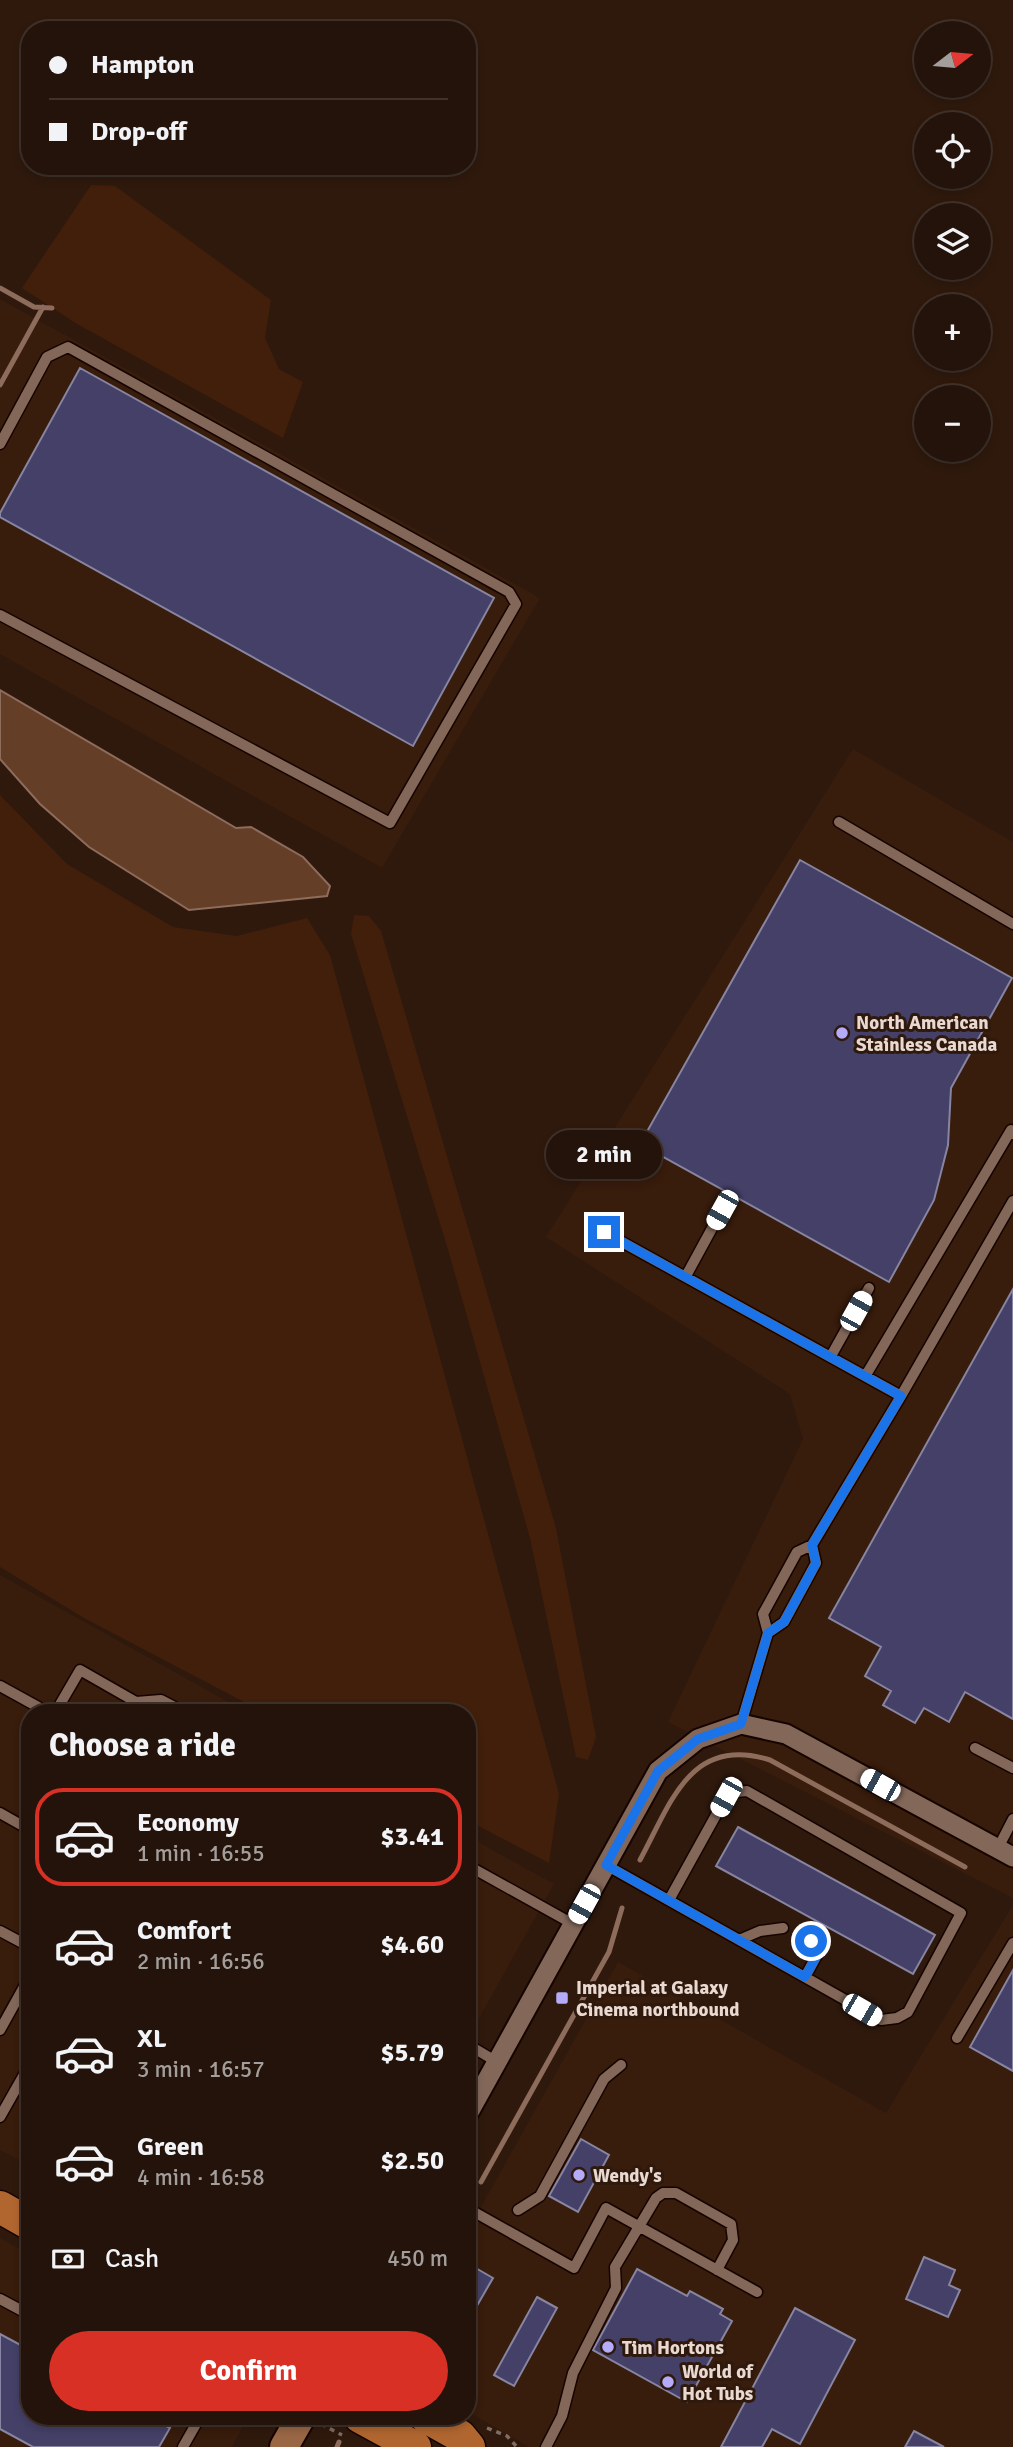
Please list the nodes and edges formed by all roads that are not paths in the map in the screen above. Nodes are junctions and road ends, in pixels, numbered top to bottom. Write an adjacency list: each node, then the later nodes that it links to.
1 (0, 444): 2 (lane)
2 (0, 615)
3 (839, 822): 4 (lane)
4 (1013, 924)
5 (1012, 1130): 12 (lane)
6 (1013, 1201): 13 (lane)
7 (722, 1210): 9 (lane)
8 (604, 1232): 9 (lane)
9 (686, 1276): 11 (lane)
10 (869, 1288): 11 (lane)
11 (831, 1356): 12 (lane)
12 (866, 1376): 13 (lane)
13 (901, 1396): 14 (lane)
14 (812, 1545): 15 (lane); 15 (lane)
15 (768, 1633): 20 (lane)
16 (0, 1686): 17 (lane)
17 (33, 1704)
18 (60, 1704): 19 (lane)
19 (169, 1704)
20 (741, 1724): 26 (street); 27 (street)
21 (975, 1748): 22 (lane)
22 (1013, 1768)
23 (0, 1814): 25 (lane)
24 (1013, 1819): 26 (lane)
25 (21, 1825)
26 (1005, 1852)
27 (606, 1865): 29 (lane); 30 (street)
28 (476, 1870): 30 (lane)
29 (669, 1900): 33 (lane); 37 (lane)
30 (573, 1924): 42 (street)
31 (783, 1928): 33 (lane)
32 (0, 1931): 35 (lane)
33 (739, 1940): 37 (lane)
34 (811, 1941): 37 (lane)
35 (21, 1942)
36 (1013, 1943): 40 (lane)
37 (805, 1977)
38 (21, 1992): 39 (lane)
39 (0, 2030)
40 (957, 2038)
41 (476, 2049): 42 (lane)
42 (498, 2062): 45 (street)
43 (621, 2065): 48 (lane)
44 (21, 2080): 46 (lane)
45 (476, 2100)
46 (0, 2117)
47 (0, 2207): 50 (main road)
48 (518, 2210)
49 (476, 2213): 51 (lane)
50 (21, 2219)
51 (638, 2226): 52 (lane); 52 (lane); 64 (lane)
52 (717, 2270): 53 (lane)
53 (757, 2292)
54 (0, 2299): 55 (lane)
55 (21, 2310)
56 (195, 2425): 61 (lane)
57 (303, 2425): 62 (street)
58 (441, 2425): 60 (main road)
59 (356, 2429): 63 (main road)
60 (478, 2437)
61 (183, 2447)
62 (284, 2447)
63 (415, 2447)
64 (546, 2447)

